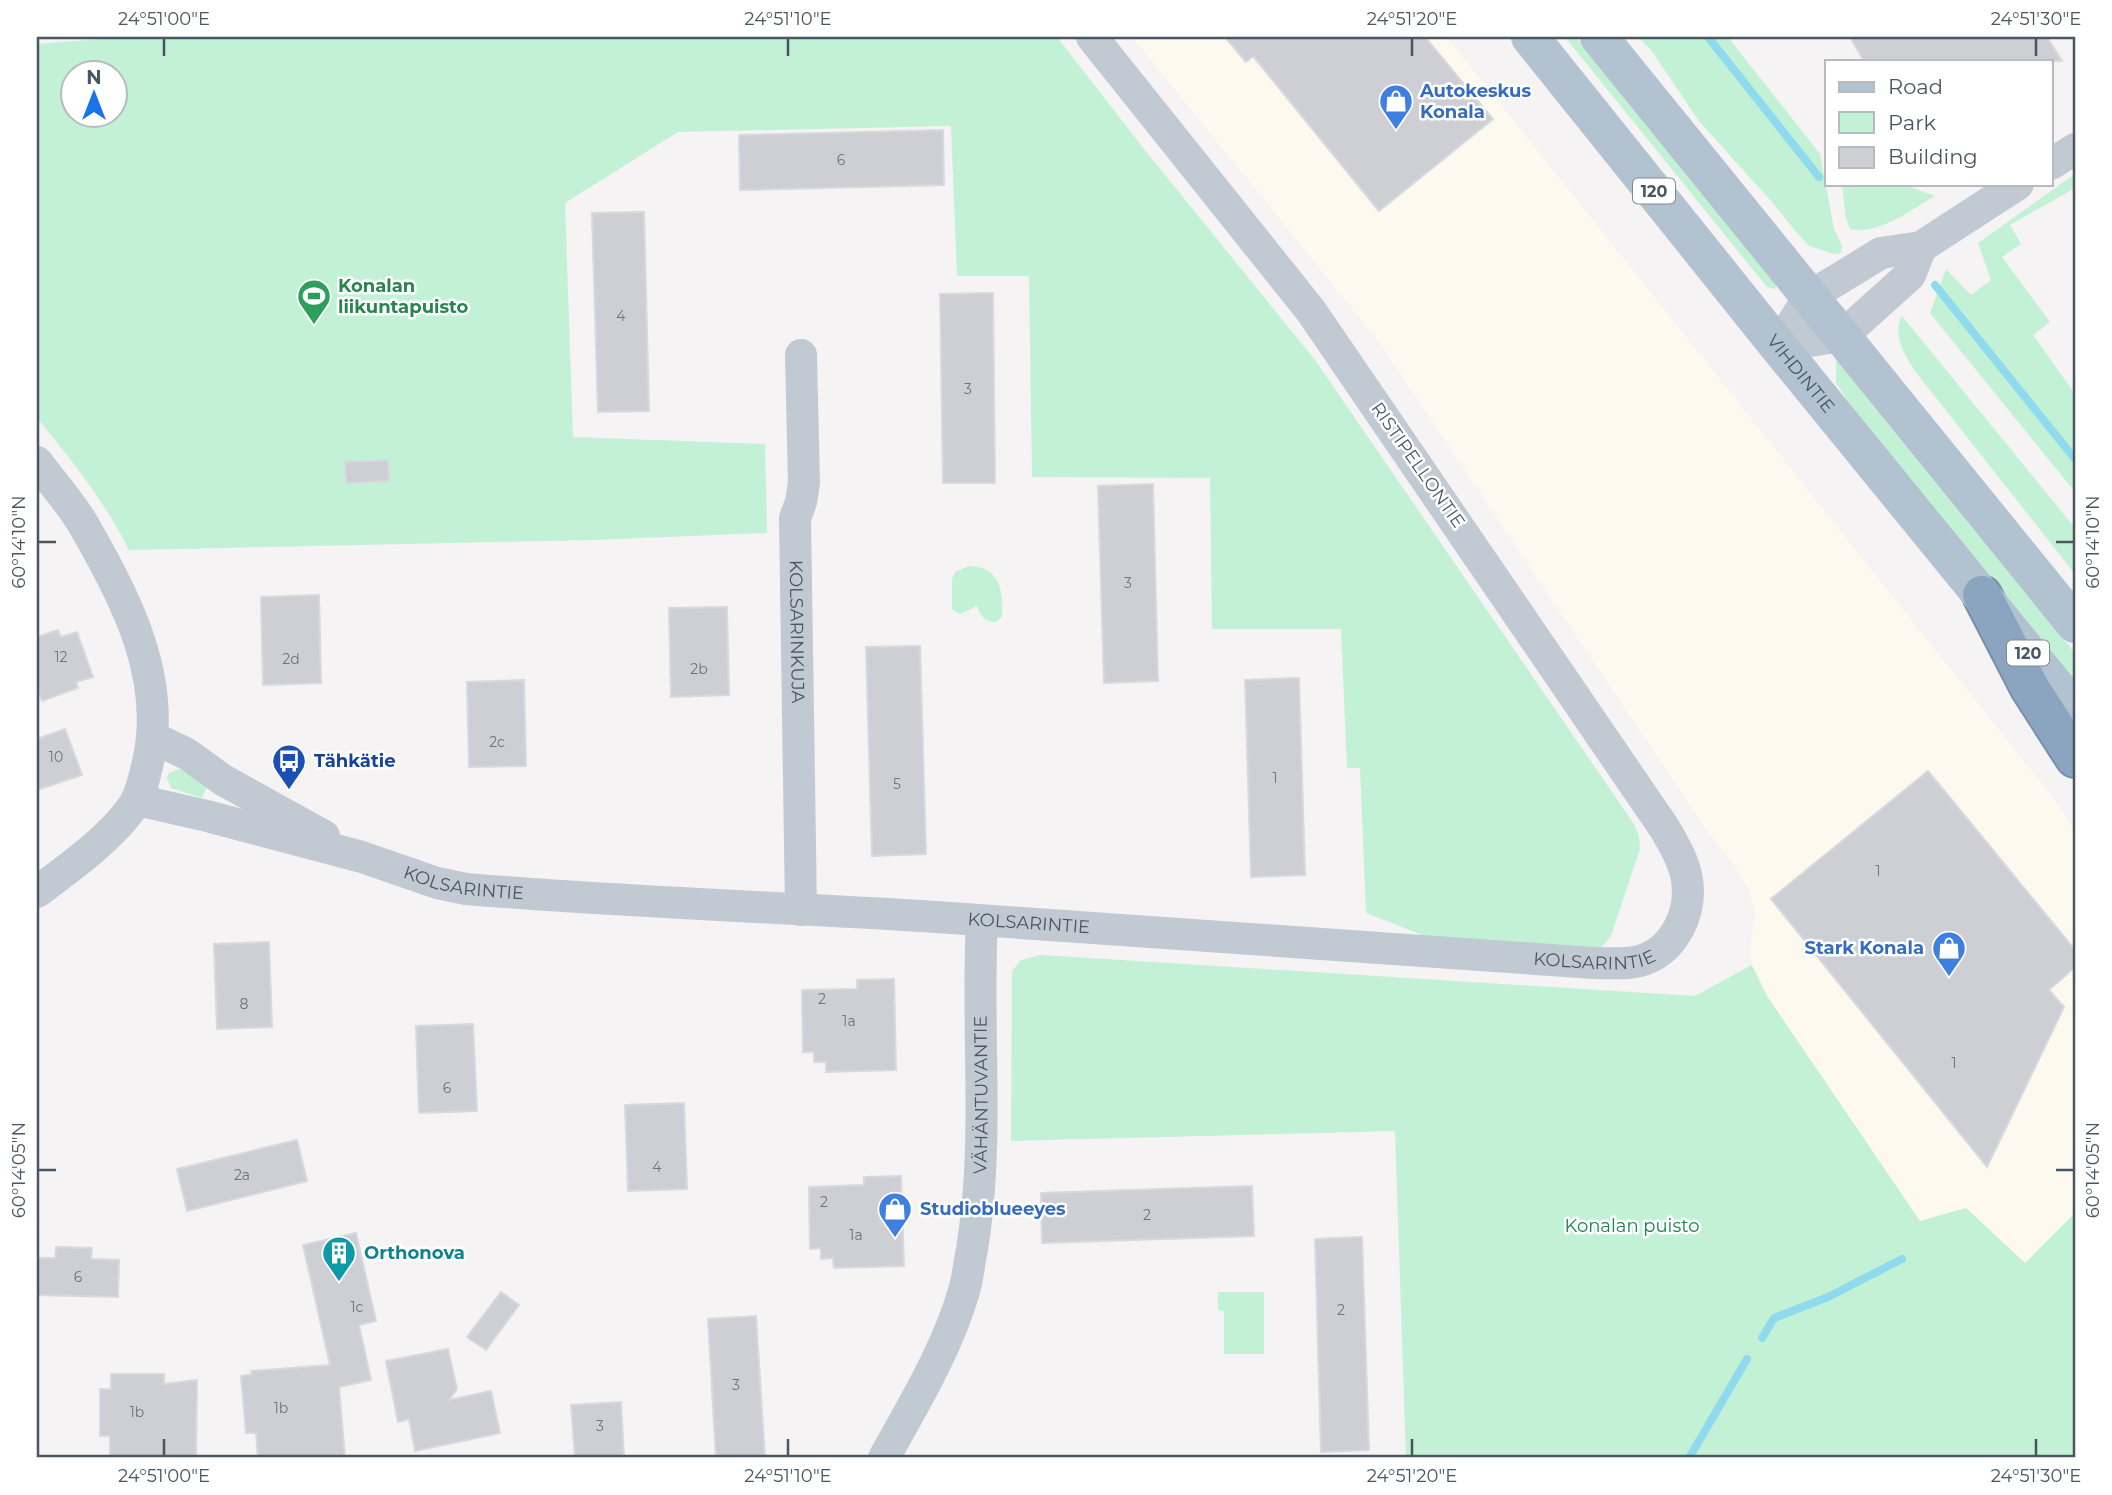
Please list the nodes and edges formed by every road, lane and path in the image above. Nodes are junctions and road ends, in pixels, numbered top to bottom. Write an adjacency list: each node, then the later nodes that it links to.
1 (1092, 37): 23 (street, RISTIPELLONTIE)
2 (1530, 37): 10 (main road, VIHDINTIE / 120)
3 (1599, 37): 8 (main road)
4 (2075, 149): 5 (street)
5 (2052, 163)
6 (2015, 186): 7 (street)
7 (1921, 247): 8 (street); 9 (street)
8 (1809, 297): 9 (main road); 10 (street)
9 (1842, 336): 10 (street); 14 (main road)
10 (1778, 346): 13 (main road, VIHDINTIE / 120)
11 (801, 355): 21 (street, KOLSARINKUJA)
12 (37, 462): 16 (street)
13 (1982, 595): 15 (main road, VIHDINTIE / 120); 17 (highway)
14 (2075, 624)
15 (2075, 710)
16 (153, 738): 18 (street); 19 (street, KOLSARINTIE)
17 (2075, 758)
18 (137, 800): 19 (street, KOLSARINTIE); 20 (street)
19 (362, 857): 21 (street, KOLSARINTIE)
20 (37, 892)
21 (802, 910): 22 (street, KOLSARINTIE)
22 (982, 921): 23 (street, KOLSARINTIE); 24 (street, VÄHÄNTUVANTIE)
23 (1682, 922)
24 (884, 1458)

